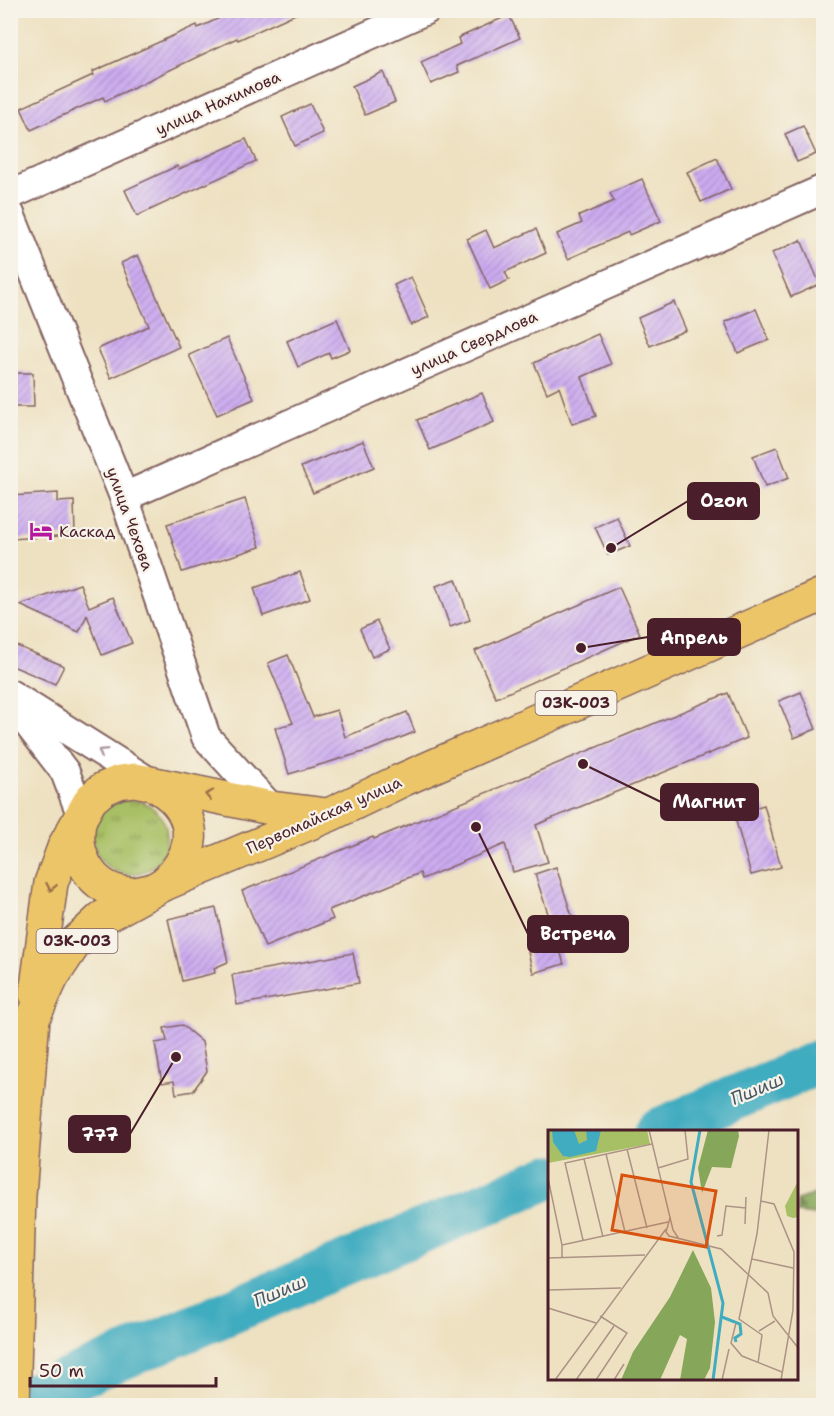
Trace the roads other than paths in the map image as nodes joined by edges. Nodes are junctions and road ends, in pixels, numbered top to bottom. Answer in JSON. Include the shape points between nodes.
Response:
{"nodes":[{"id":1,"x":426,"y":10,"type":"edge"},
{"id":2,"x":824,"y":189,"type":"edge"},
{"id":3,"x":10,"y":195,"type":"edge"},
{"id":4,"x":10,"y":214,"type":"edge"},
{"id":5,"x":124,"y":497,"type":"junction"},
{"id":6,"x":824,"y":594,"type":"edge"},
{"id":7,"x":10,"y":694,"type":"edge"},
{"id":8,"x":10,"y":701,"type":"edge"},
{"id":9,"x":151,"y":783,"type":"junction"},
{"id":10,"x":271,"y":808,"type":"junction"},
{"id":11,"x":81,"y":814,"type":"junction"},
{"id":12,"x":329,"y":815,"type":"junction"},
{"id":13,"x":157,"y":888,"type":"junction"},
{"id":14,"x":33,"y":1018,"type":"junction"},
{"id":15,"x":13,"y":1406,"type":"edge"}],
"edges":[{"from":1,"to":3,"type":"street","name":"улица Нахимова"},
{"from":2,"to":5,"type":"street","name":"улица Свердлова"},
{"from":4,"to":5,"type":"street","name":"улица Чехова"},
{"from":5,"to":10,"type":"street","name":"улица Чехова","via":[[206,737]]},
{"from":6,"to":12,"type":"main road","name":"Первомайская улица","number":"03К-003"},
{"from":9,"to":7,"type":"street","one_way":true},
{"from":8,"to":11,"type":"street","via":[[65,772]]},
{"from":10,"to":9,"type":"main road","number":"03К-003","one_way":true},
{"from":9,"to":11,"type":"main road","number":"03К-003","via":[[118,782],[103,789]]},
{"from":9,"to":13,"type":"main road","via":[[179,804],[190,839],[178,872]]},
{"from":10,"to":12,"type":"main road","number":"03К-003"},
{"from":11,"to":13,"type":"main road","via":[[78,850],[98,881],[132,894]]},
{"from":11,"to":14,"type":"main road","number":"03К-003","one_way":true,"via":[[51,883]]},
{"from":12,"to":13,"type":"main road","name":"Первомайская улица","number":"03К-003"},
{"from":13,"to":14,"type":"main road","name":"Первомайская улица","number":"03К-003","via":[[102,918],[74,944],[52,977]]},
{"from":14,"to":15,"type":"main road","name":"Первомайская улица","number":"03К-003","via":[[19,1195]]}]}
